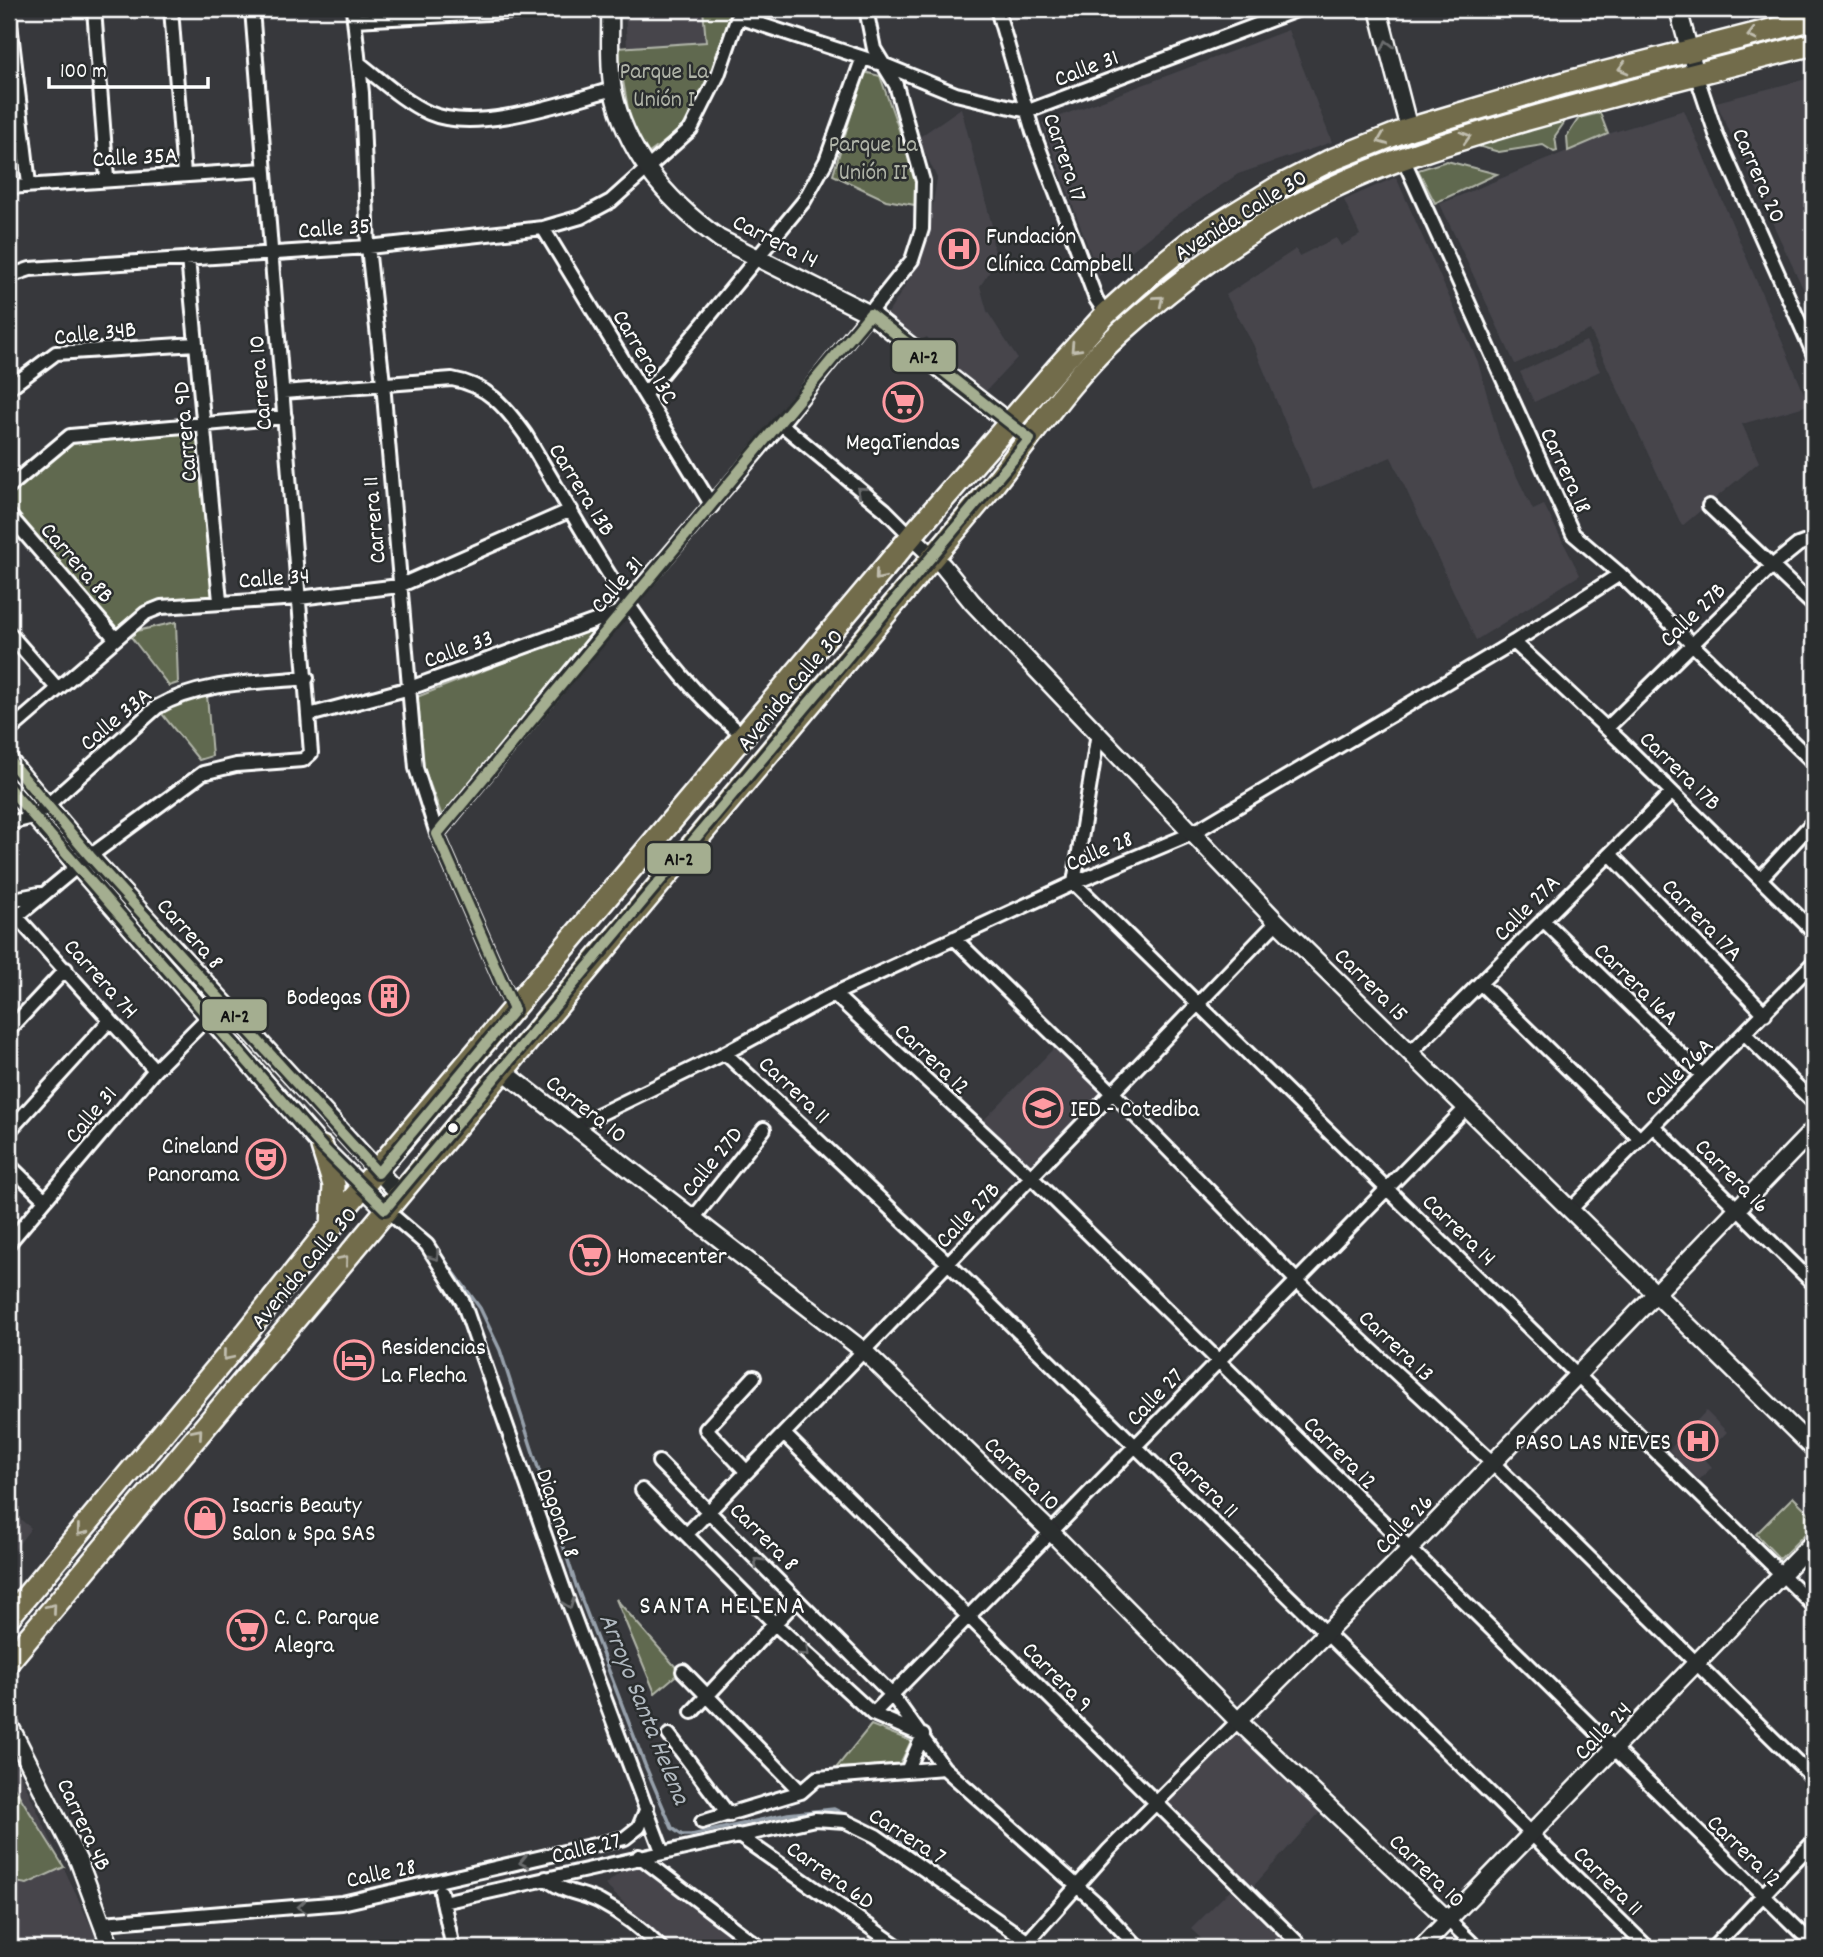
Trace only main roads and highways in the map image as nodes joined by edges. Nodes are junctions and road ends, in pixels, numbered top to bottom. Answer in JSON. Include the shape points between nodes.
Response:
{"nodes":[{"id":1,"x":1814,"y":19,"type":"edge"},
{"id":2,"x":1814,"y":44,"type":"edge"},
{"id":3,"x":322,"y":1147,"type":"road end"},
{"id":4,"x":332,"y":1227,"type":"junction"},
{"id":5,"x":9,"y":1617,"type":"edge"},
{"id":6,"x":9,"y":1661,"type":"edge"}],
"edges":[{"from":1,"to":4,"type":"highway","name":"Avenida Calle 30","one_way":true,"via":[[1409,129],[1329,161],[1225,218],[1156,269],[1106,314],[1010,422]]},
{"from":6,"to":2,"type":"highway","name":"Avenida Calle 30","one_way":true,"via":[[1075,380],[1119,334],[1221,252],[1329,189],[1403,158],[1570,107]]},
{"from":3,"to":4,"type":"highway","via":[[334,1185]]},
{"from":4,"to":5,"type":"highway","name":"Avenida Calle 30","one_way":true}]}
